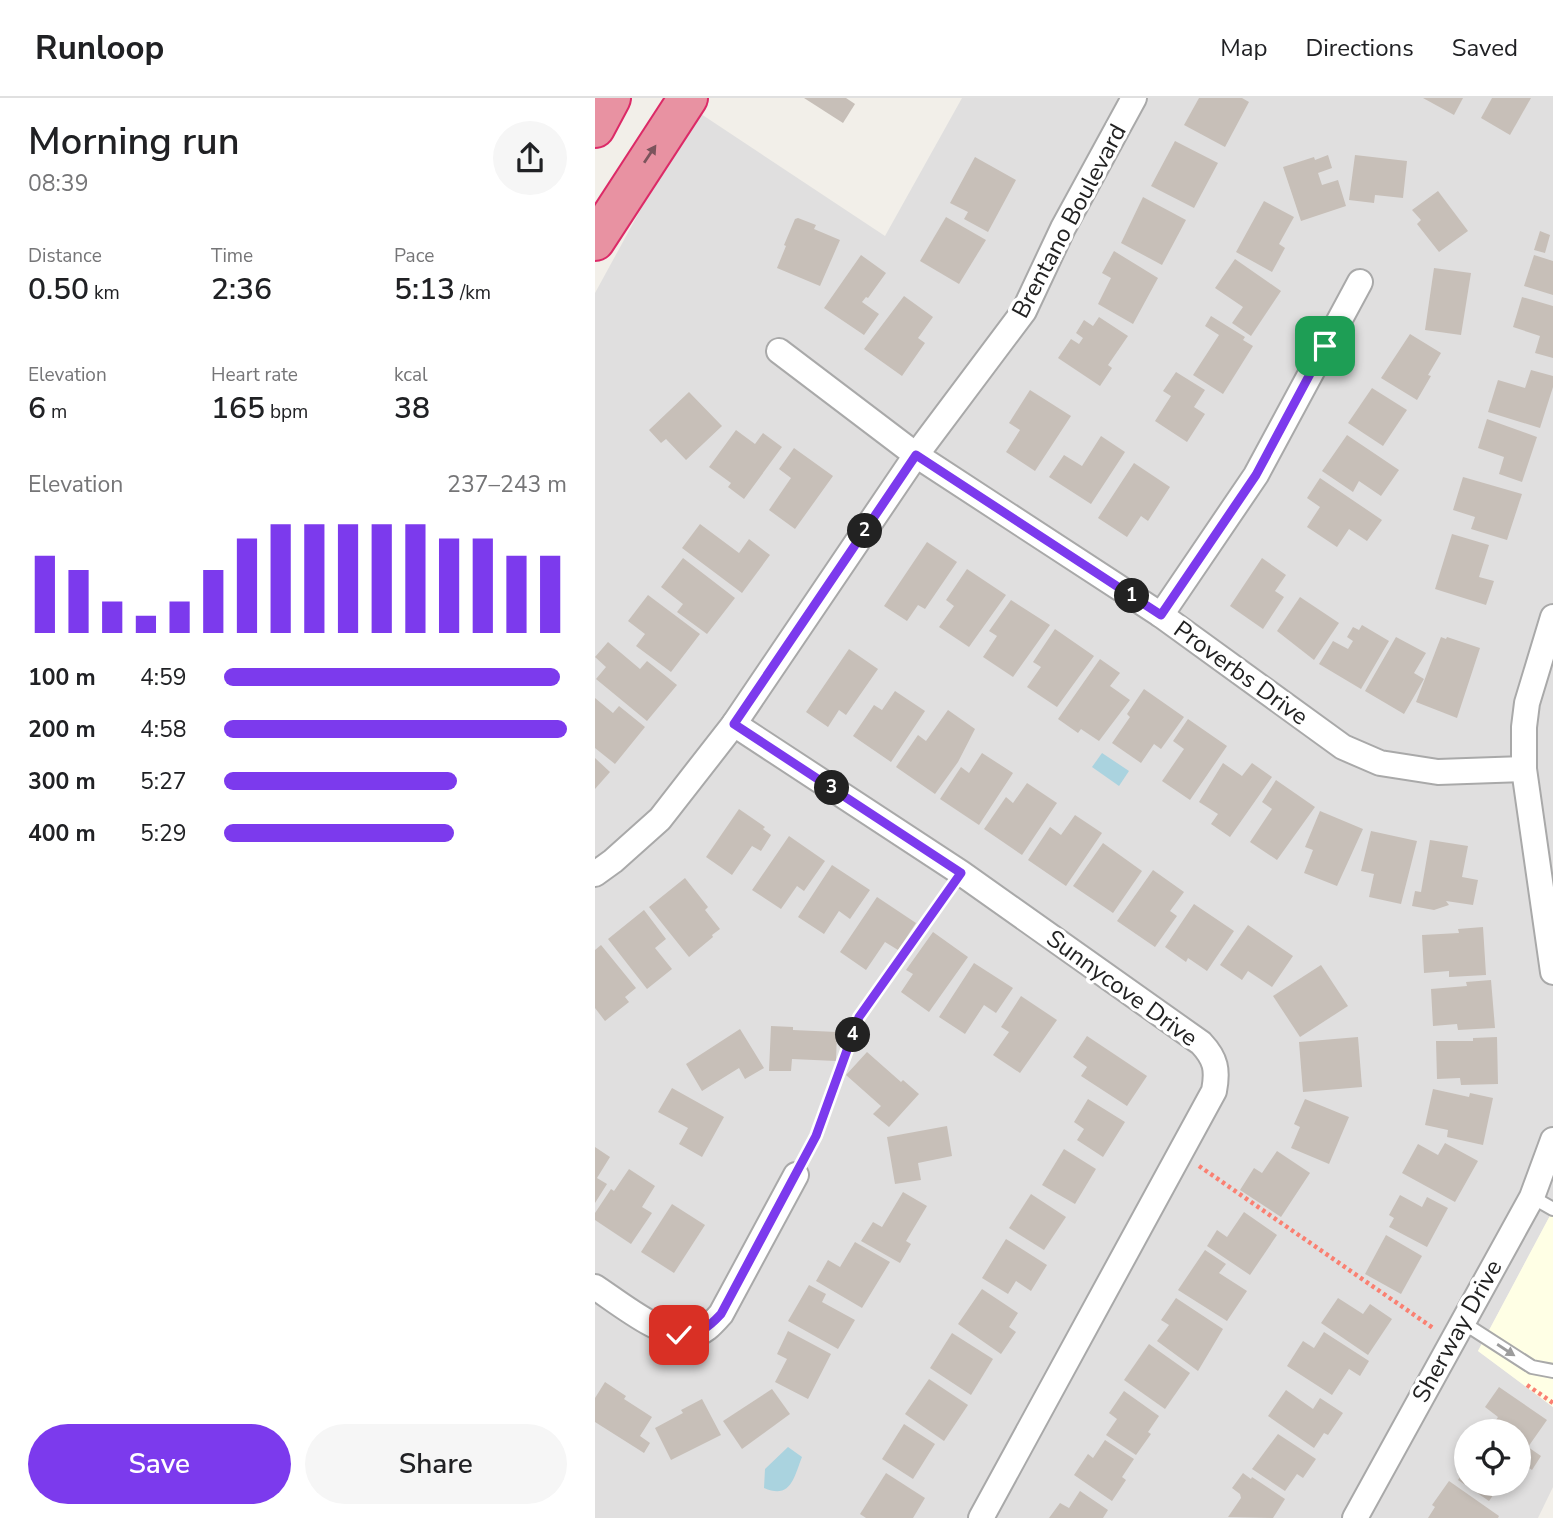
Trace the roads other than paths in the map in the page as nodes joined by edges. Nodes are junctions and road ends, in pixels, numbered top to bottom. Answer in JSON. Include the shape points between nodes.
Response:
{"nodes":[{"id":1,"x":611,"y":98,"type":"edge"},
{"id":2,"x":688,"y":98,"type":"edge"},
{"id":3,"x":1134,"y":98,"type":"edge"},
{"id":4,"x":595,"y":128,"type":"edge"},
{"id":5,"x":595,"y":241,"type":"edge"},
{"id":6,"x":1360,"y":282,"type":"dead end"},
{"id":7,"x":779,"y":351,"type":"dead end"},
{"id":8,"x":916,"y":455,"type":"junction"},
{"id":9,"x":1161,"y":615,"type":"junction"},
{"id":10,"x":1553,"y":617,"type":"edge"},
{"id":11,"x":734,"y":724,"type":"junction"},
{"id":12,"x":1524,"y":769,"type":"junction"},
{"id":13,"x":595,"y":874,"type":"edge"},
{"id":14,"x":1549,"y":913,"type":"edge"},
{"id":15,"x":1553,"y":972,"type":"edge"},
{"id":16,"x":1553,"y":1140,"type":"edge"},
{"id":17,"x":796,"y":1175,"type":"road end"},
{"id":18,"x":1542,"y":1203,"type":"edge"},
{"id":19,"x":595,"y":1287,"type":"edge"},
{"id":20,"x":1457,"y":1331,"type":"junction"},
{"id":21,"x":1552,"y":1372,"type":"edge"},
{"id":22,"x":981,"y":1518,"type":"edge"},
{"id":23,"x":1355,"y":1518,"type":"edge"}],
"edges":[{"from":1,"to":4,"type":"highway"},
{"from":5,"to":2,"type":"highway","one_way":true},
{"from":3,"to":8,"type":"street","name":"Brentano Boulevard","via":[[1024,311]]},
{"from":6,"to":9,"type":"street","via":[[1256,475]]},
{"from":7,"to":8,"type":"street","name":"Proverbs Drive"},
{"from":8,"to":9,"type":"street","name":"Proverbs Drive"},
{"from":8,"to":11,"type":"street","name":"Brentano Boulevard"},
{"from":9,"to":12,"type":"street","name":"Proverbs Drive","via":[[1343,747],[1380,763],[1438,772]]},
{"from":10,"to":12,"type":"street","via":[[1527,703]]},
{"from":11,"to":13,"type":"street","name":"Brentano Boulevard","via":[[660,819]]},
{"from":11,"to":22,"type":"street","name":"Sunnycove Drive","via":[[961,873],[1201,1043],[1217,1067],[1215,1091]]},
{"from":12,"to":14,"type":"street"},
{"from":14,"to":15,"type":"street"},
{"from":16,"to":18,"type":"street","name":"Sherway Drive"},
{"from":17,"to":19,"type":"street","via":[[721,1314],[708,1328],[692,1335],[664,1331]]},
{"from":18,"to":20,"type":"street","name":"Sherway Drive"},
{"from":20,"to":21,"type":"lane","one_way":true},
{"from":20,"to":23,"type":"street","name":"Sherway Drive"}]}
